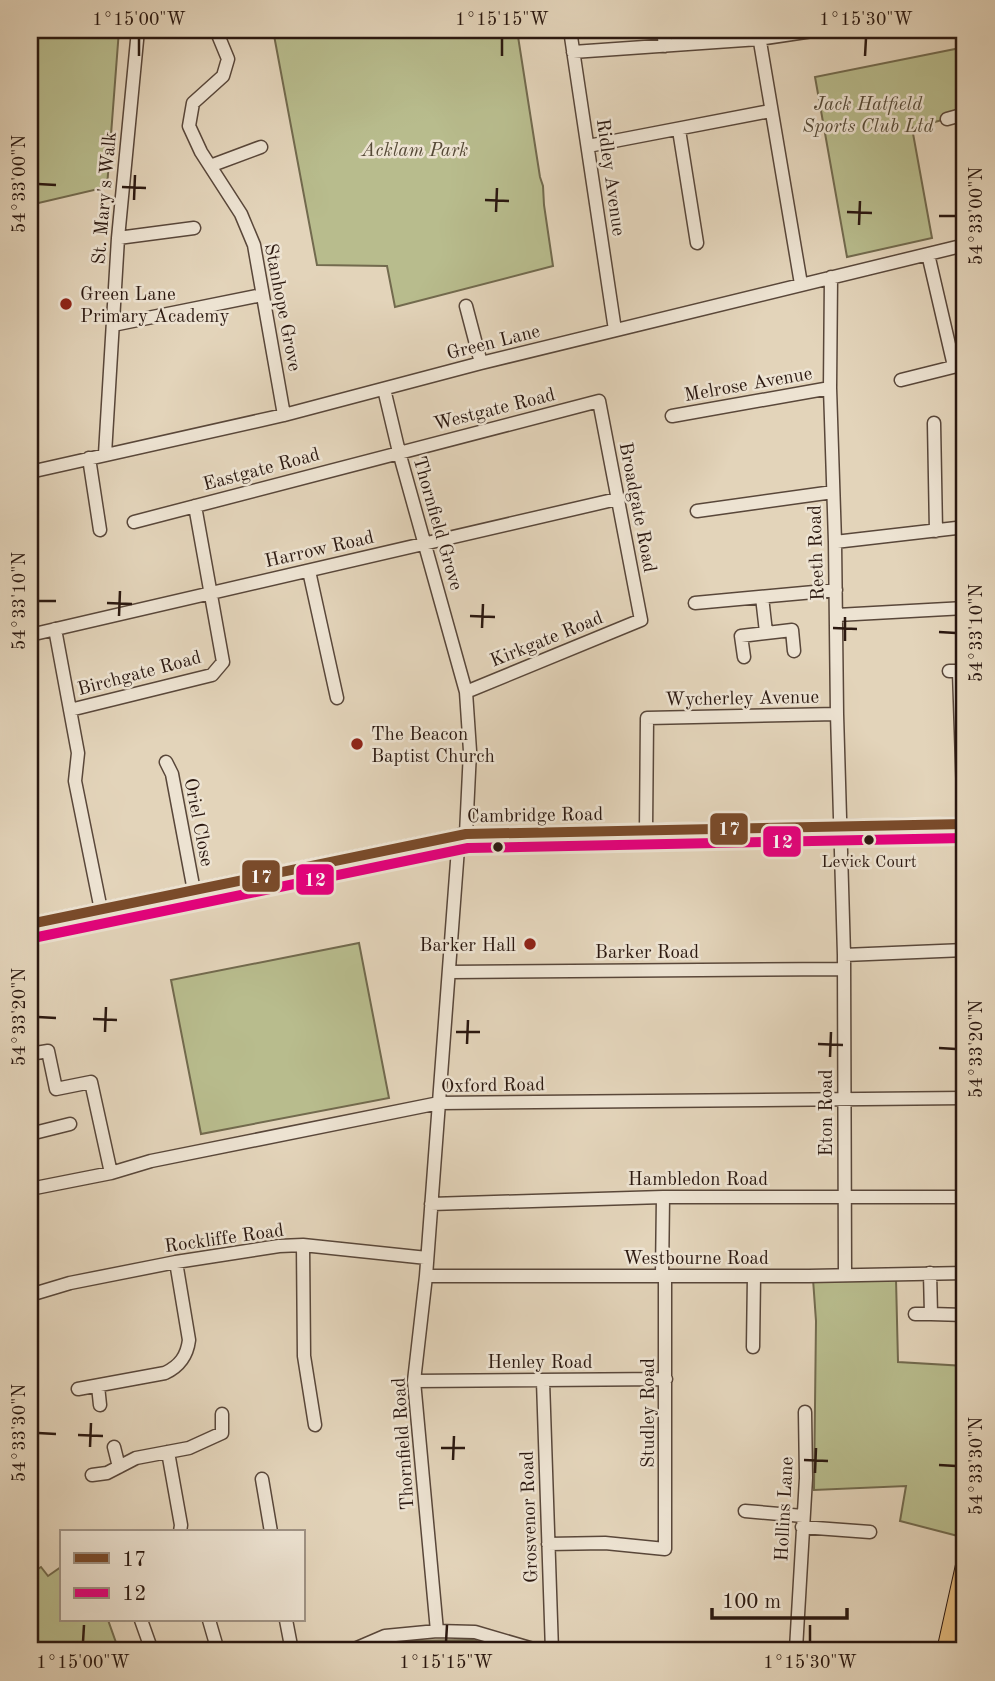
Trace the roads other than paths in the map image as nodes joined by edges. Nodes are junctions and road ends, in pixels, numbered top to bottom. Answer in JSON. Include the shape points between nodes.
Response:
{"nodes":[{"id":1,"x":138,"y":30,"type":"edge"},
{"id":2,"x":216,"y":30,"type":"edge"},
{"id":3,"x":570,"y":30,"type":"edge"},
{"id":4,"x":663,"y":30,"type":"edge"},
{"id":5,"x":819,"y":30,"type":"edge"},
{"id":6,"x":759,"y":34,"type":"edge"},
{"id":7,"x":665,"y":46,"type":"junction"},
{"id":8,"x":573,"y":52,"type":"junction"},
{"id":9,"x":771,"y":111,"type":"junction"},
{"id":10,"x":965,"y":114,"type":"edge"},
{"id":11,"x":947,"y":119,"type":"dead end"},
{"id":12,"x":678,"y":130,"type":"junction"},
{"id":13,"x":261,"y":146,"type":"dead end"},
{"id":14,"x":588,"y":146,"type":"junction"},
{"id":15,"x":210,"y":166,"type":"junction"},
{"id":16,"x":194,"y":228,"type":"dead end"},
{"id":17,"x":118,"y":238,"type":"junction"},
{"id":18,"x":697,"y":243,"type":"dead end"},
{"id":19,"x":965,"y":245,"type":"edge"},
{"id":20,"x":928,"y":254,"type":"junction"},
{"id":21,"x":831,"y":277,"type":"junction"},
{"id":22,"x":801,"y":284,"type":"junction"},
{"id":23,"x":262,"y":295,"type":"junction"},
{"id":24,"x":466,"y":306,"type":"dead end"},
{"id":25,"x":113,"y":325,"type":"junction"},
{"id":26,"x":615,"y":330,"type":"junction"},
{"id":27,"x":481,"y":363,"type":"junction"},
{"id":28,"x":960,"y":365,"type":"edge"},
{"id":29,"x":901,"y":380,"type":"dead end"},
{"id":30,"x":830,"y":388,"type":"junction"},
{"id":31,"x":384,"y":389,"type":"junction"},
{"id":32,"x":599,"y":401,"type":"joint"},
{"id":33,"x":284,"y":415,"type":"junction"},
{"id":34,"x":672,"y":416,"type":"dead end"},
{"id":35,"x":934,"y":422,"type":"dead end"},
{"id":36,"x":399,"y":452,"type":"junction"},
{"id":37,"x":106,"y":454,"type":"junction"},
{"id":38,"x":89,"y":458,"type":"junction"},
{"id":39,"x":30,"y":472,"type":"edge"},
{"id":40,"x":832,"y":492,"type":"junction"},
{"id":41,"x":617,"y":499,"type":"junction"},
{"id":42,"x":195,"y":506,"type":"junction"},
{"id":43,"x":697,"y":511,"type":"dead end"},
{"id":44,"x":134,"y":522,"type":"dead end"},
{"id":45,"x":965,"y":527,"type":"edge"},
{"id":46,"x":100,"y":530,"type":"dead end"},
{"id":47,"x":936,"y":531,"type":"junction"},
{"id":48,"x":835,"y":542,"type":"junction"},
{"id":49,"x":425,"y":544,"type":"junction"},
{"id":50,"x":309,"y":570,"type":"junction"},
{"id":51,"x":836,"y":590,"type":"junction"},
{"id":52,"x":210,"y":593,"type":"junction"},
{"id":53,"x":762,"y":597,"type":"junction"},
{"id":54,"x":695,"y":603,"type":"dead end"},
{"id":55,"x":965,"y":608,"type":"edge"},
{"id":56,"x":836,"y":615,"type":"junction"},
{"id":57,"x":641,"y":620,"type":"joint"},
{"id":58,"x":55,"y":629,"type":"junction"},
{"id":59,"x":766,"y":632,"type":"junction"},
{"id":60,"x":30,"y":635,"type":"edge"},
{"id":61,"x":794,"y":651,"type":"dead end"},
{"id":62,"x":744,"y":657,"type":"dead end"},
{"id":63,"x":949,"y":671,"type":"dead end"},
{"id":64,"x":466,"y":692,"type":"junction"},
{"id":65,"x":337,"y":698,"type":"dead end"},
{"id":66,"x":70,"y":710,"type":"junction"},
{"id":67,"x":837,"y":714,"type":"junction"},
{"id":68,"x":166,"y":762,"type":"dead end"},
{"id":69,"x":965,"y":824,"type":"edge"},
{"id":70,"x":840,"y":827,"type":"junction"},
{"id":71,"x":646,"y":831,"type":"junction"},
{"id":72,"x":462,"y":835,"type":"junction"},
{"id":73,"x":194,"y":891,"type":"junction"},
{"id":74,"x":101,"y":909,"type":"junction"},
{"id":75,"x":30,"y":924,"type":"edge"},
{"id":76,"x":965,"y":950,"type":"edge"},
{"id":77,"x":844,"y":962,"type":"junction"},
{"id":78,"x":450,"y":972,"type":"junction"},
{"id":79,"x":30,"y":1054,"type":"edge"},
{"id":80,"x":844,"y":1098,"type":"junction"},
{"id":81,"x":965,"y":1098,"type":"edge"},
{"id":82,"x":439,"y":1103,"type":"junction"},
{"id":83,"x":70,"y":1125,"type":"dead end"},
{"id":84,"x":30,"y":1134,"type":"edge"},
{"id":85,"x":111,"y":1173,"type":"junction"},
{"id":86,"x":30,"y":1189,"type":"edge"},
{"id":87,"x":663,"y":1197,"type":"junction"},
{"id":88,"x":844,"y":1197,"type":"junction"},
{"id":89,"x":965,"y":1197,"type":"edge"},
{"id":90,"x":431,"y":1204,"type":"junction"},
{"id":91,"x":303,"y":1245,"type":"junction"},
{"id":92,"x":427,"y":1258,"type":"junction"},
{"id":93,"x":176,"y":1262,"type":"junction"},
{"id":94,"x":930,"y":1273,"type":"junction"},
{"id":95,"x":965,"y":1273,"type":"edge"},
{"id":96,"x":845,"y":1274,"type":"junction"},
{"id":97,"x":426,"y":1276,"type":"junction"},
{"id":98,"x":664,"y":1276,"type":"junction"},
{"id":99,"x":754,"y":1276,"type":"junction"},
{"id":100,"x":30,"y":1295,"type":"edge"},
{"id":101,"x":915,"y":1314,"type":"dead end"},
{"id":102,"x":931,"y":1314,"type":"junction"},
{"id":103,"x":965,"y":1315,"type":"edge"},
{"id":104,"x":753,"y":1347,"type":"dead end"},
{"id":105,"x":666,"y":1379,"type":"junction"},
{"id":106,"x":414,"y":1381,"type":"junction"},
{"id":107,"x":544,"y":1381,"type":"junction"},
{"id":108,"x":98,"y":1386,"type":"junction"},
{"id":109,"x":78,"y":1389,"type":"dead end"},
{"id":110,"x":100,"y":1405,"type":"dead end"},
{"id":111,"x":805,"y":1412,"type":"dead end"},
{"id":112,"x":222,"y":1414,"type":"dead end"},
{"id":113,"x":315,"y":1425,"type":"dead end"},
{"id":114,"x":114,"y":1447,"type":"dead end"},
{"id":115,"x":167,"y":1452,"type":"junction"},
{"id":116,"x":119,"y":1467,"type":"junction"},
{"id":117,"x":92,"y":1475,"type":"dead end"},
{"id":118,"x":262,"y":1479,"type":"dead end"},
{"id":119,"x":745,"y":1511,"type":"dead end"},
{"id":120,"x":802,"y":1521,"type":"junction"},
{"id":121,"x":180,"y":1530,"type":"edge"},
{"id":122,"x":271,"y":1530,"type":"edge"},
{"id":123,"x":870,"y":1532,"type":"dead end"},
{"id":124,"x":548,"y":1544,"type":"junction"},
{"id":125,"x":965,"y":1561,"type":"edge"},
{"id":126,"x":142,"y":1622,"type":"edge"},
{"id":127,"x":210,"y":1622,"type":"edge"},
{"id":128,"x":286,"y":1622,"type":"edge"},
{"id":129,"x":437,"y":1631,"type":"junction"},
{"id":130,"x":803,"y":1650,"type":"edge"},
{"id":131,"x":152,"y":1651,"type":"edge"},
{"id":132,"x":218,"y":1651,"type":"edge"},
{"id":133,"x":292,"y":1651,"type":"edge"},
{"id":134,"x":351,"y":1651,"type":"edge"},
{"id":135,"x":540,"y":1651,"type":"edge"},
{"id":136,"x":552,"y":1651,"type":"edge"},
{"id":137,"x":729,"y":1651,"type":"edge"},
{"id":138,"x":945,"y":1651,"type":"edge"}],
"edges":[{"from":1,"to":17,"type":"street","name":"St. Mary's Walk"},
{"from":2,"to":15,"type":"street","name":"Stanhope Grove","via":[[228,59],[223,76],[193,103],[189,126]]},
{"from":3,"to":8,"type":"street","name":"Ridley Avenue"},
{"from":4,"to":7,"type":"street"},
{"from":5,"to":6,"type":"street"},
{"from":6,"to":7,"type":"street"},
{"from":6,"to":9,"type":"street"},
{"from":7,"to":8,"type":"street"},
{"from":8,"to":14,"type":"street","name":"Ridley Avenue"},
{"from":9,"to":12,"type":"street"},
{"from":9,"to":22,"type":"street"},
{"from":10,"to":11,"type":"street"},
{"from":12,"to":14,"type":"street"},
{"from":12,"to":18,"type":"street"},
{"from":13,"to":15,"type":"street"},
{"from":14,"to":26,"type":"street","name":"Ridley Avenue"},
{"from":15,"to":23,"type":"street","name":"Stanhope Grove","via":[[241,214],[254,245]]},
{"from":16,"to":17,"type":"street"},
{"from":17,"to":25,"type":"street","name":"St. Mary's Walk"},
{"from":19,"to":20,"type":"street","name":"Green Lane"},
{"from":20,"to":21,"type":"street","name":"Green Lane"},
{"from":20,"to":28,"type":"street"},
{"from":21,"to":22,"type":"street","name":"Green Lane"},
{"from":21,"to":30,"type":"street","name":"Reeth Road"},
{"from":22,"to":26,"type":"street","name":"Green Lane"},
{"from":23,"to":25,"type":"street"},
{"from":23,"to":33,"type":"street","name":"Stanhope Grove"},
{"from":24,"to":27,"type":"street"},
{"from":25,"to":37,"type":"street","name":"St. Mary's Walk"},
{"from":26,"to":27,"type":"street","name":"Green Lane"},
{"from":27,"to":31,"type":"street","name":"Green Lane"},
{"from":28,"to":29,"type":"street"},
{"from":30,"to":34,"type":"street","name":"Melrose Avenue"},
{"from":30,"to":40,"type":"street","name":"Reeth Road"},
{"from":31,"to":33,"type":"street","name":"Green Lane"},
{"from":31,"to":36,"type":"street","name":"Thornfield Grove"},
{"from":32,"to":36,"type":"street","name":"Westgate Road"},
{"from":32,"to":41,"type":"street","name":"Broadgate Road"},
{"from":33,"to":37,"type":"street","name":"Green Lane"},
{"from":35,"to":47,"type":"street"},
{"from":36,"to":42,"type":"street","name":"Eastgate Road"},
{"from":36,"to":49,"type":"street","name":"Thornfield Grove"},
{"from":37,"to":38,"type":"street","name":"Green Lane"},
{"from":38,"to":39,"type":"street","name":"Green Lane"},
{"from":38,"to":46,"type":"street"},
{"from":40,"to":43,"type":"street"},
{"from":40,"to":48,"type":"street","name":"Reeth Road"},
{"from":41,"to":49,"type":"street","name":"Harrow Road"},
{"from":41,"to":57,"type":"street","name":"Broadgate Road"},
{"from":42,"to":44,"type":"street","name":"Eastgate Road"},
{"from":42,"to":52,"type":"street","name":"Birchgate Road"},
{"from":45,"to":47,"type":"street"},
{"from":47,"to":48,"type":"street"},
{"from":48,"to":51,"type":"street","name":"Reeth Road"},
{"from":49,"to":50,"type":"street","name":"Harrow Road"},
{"from":49,"to":64,"type":"street","name":"Thornfield Grove"},
{"from":50,"to":52,"type":"street","name":"Harrow Road"},
{"from":50,"to":65,"type":"street"},
{"from":51,"to":53,"type":"street"},
{"from":51,"to":56,"type":"street","name":"Reeth Road"},
{"from":52,"to":58,"type":"street","name":"Harrow Road"},
{"from":52,"to":66,"type":"street","name":"Birchgate Road","via":[[223,662],[212,675]]},
{"from":53,"to":54,"type":"street"},
{"from":53,"to":59,"type":"street"},
{"from":55,"to":56,"type":"street"},
{"from":56,"to":67,"type":"street","name":"Reeth Road"},
{"from":57,"to":64,"type":"street","name":"Kirkgate Road"},
{"from":58,"to":60,"type":"street","name":"Harrow Road"},
{"from":58,"to":66,"type":"street"},
{"from":59,"to":61,"type":"street","via":[[792,629]]},
{"from":59,"to":62,"type":"street","via":[[741,636]]},
{"from":63,"to":69,"type":"street","via":[[958,671]]},
{"from":64,"to":72,"type":"street","name":"Thornfield Grove","via":[[470,751]]},
{"from":66,"to":74,"type":"street","via":[[78,753],[75,781]]},
{"from":67,"to":70,"type":"street","name":"Reeth Road"},
{"from":67,"to":71,"type":"street","name":"Wycherley Avenue","via":[[647,718]]},
{"from":68,"to":73,"type":"street","name":"Oriel Close"},
{"from":69,"to":70,"type":"street","name":"Cambridge Road"},
{"from":70,"to":71,"type":"street","name":"Cambridge Road"},
{"from":70,"to":77,"type":"street","name":"Eton Road"},
{"from":71,"to":72,"type":"street","name":"Cambridge Road"},
{"from":72,"to":73,"type":"street","name":"Cambridge Road"},
{"from":72,"to":78,"type":"street","name":"Thornfield Road"},
{"from":73,"to":74,"type":"street","name":"Cambridge Road"},
{"from":74,"to":75,"type":"street","name":"Cambridge Road"},
{"from":76,"to":77,"type":"street","name":"Barker Road"},
{"from":77,"to":78,"type":"street","name":"Barker Road"},
{"from":77,"to":80,"type":"street","name":"Eton Road"},
{"from":78,"to":82,"type":"street","name":"Thornfield Road"},
{"from":79,"to":85,"type":"street","via":[[48,1051],[55,1089],[91,1082]]},
{"from":80,"to":81,"type":"street","name":"Oxford Road"},
{"from":80,"to":82,"type":"street","name":"Oxford Road"},
{"from":80,"to":88,"type":"street","name":"Eton Road"},
{"from":82,"to":85,"type":"street","name":"Oxford Road"},
{"from":82,"to":90,"type":"street","name":"Thornfield Road"},
{"from":83,"to":84,"type":"street"},
{"from":85,"to":86,"type":"street","name":"Oxford Road"},
{"from":87,"to":88,"type":"street","name":"Hambledon Road"},
{"from":87,"to":90,"type":"street","name":"Hambledon Road"},
{"from":87,"to":98,"type":"street","name":"Studley Road"},
{"from":88,"to":89,"type":"street","name":"Hambledon Road"},
{"from":88,"to":96,"type":"street","name":"Eton Road"},
{"from":90,"to":92,"type":"street","name":"Thornfield Road"},
{"from":91,"to":92,"type":"street","name":"Rockliffe Road"},
{"from":91,"to":93,"type":"street","name":"Rockliffe Road"},
{"from":91,"to":113,"type":"street","via":[[304,1356]]},
{"from":92,"to":97,"type":"street","name":"Thornfield Road"},
{"from":93,"to":100,"type":"street","name":"Rockliffe Road"},
{"from":93,"to":108,"type":"street","via":[[189,1340],[181,1362],[164,1373]]},
{"from":94,"to":95,"type":"street","name":"Westbourne Road"},
{"from":94,"to":96,"type":"street","name":"Westbourne Road"},
{"from":94,"to":102,"type":"street"},
{"from":96,"to":99,"type":"street","name":"Westbourne Road"},
{"from":97,"to":98,"type":"street","name":"Westbourne Road"},
{"from":97,"to":106,"type":"street","name":"Thornfield Road"},
{"from":98,"to":99,"type":"street","name":"Westbourne Road"},
{"from":98,"to":105,"type":"street","name":"Studley Road"},
{"from":99,"to":104,"type":"street"},
{"from":101,"to":102,"type":"street"},
{"from":102,"to":103,"type":"street"},
{"from":105,"to":107,"type":"street","name":"Henley Road"},
{"from":105,"to":124,"type":"street","name":"Studley Road","via":[[665,1549]]},
{"from":106,"to":107,"type":"street","name":"Henley Road"},
{"from":106,"to":129,"type":"street","name":"Thornfield Road"},
{"from":107,"to":124,"type":"street","name":"Grosvenor Road"},
{"from":108,"to":109,"type":"street"},
{"from":108,"to":110,"type":"street"},
{"from":111,"to":120,"type":"street","name":"Hollins Lane"},
{"from":112,"to":115,"type":"street","via":[[226,1436]]},
{"from":114,"to":116,"type":"street"},
{"from":115,"to":116,"type":"street","via":[[136,1458]]},
{"from":115,"to":121,"type":"street"},
{"from":116,"to":117,"type":"street"},
{"from":118,"to":122,"type":"street"},
{"from":119,"to":120,"type":"street"},
{"from":120,"to":123,"type":"street"},
{"from":120,"to":130,"type":"street","name":"Hollins Lane"},
{"from":124,"to":136,"type":"street","name":"Grosvenor Road"},
{"from":125,"to":138,"type":"main road"},
{"from":126,"to":131,"type":"street"},
{"from":127,"to":132,"type":"street"},
{"from":128,"to":133,"type":"street"},
{"from":129,"to":134,"type":"street","via":[[385,1636]]},
{"from":129,"to":135,"type":"street","via":[[475,1632]]},
{"from":130,"to":137,"type":"street"}]}
